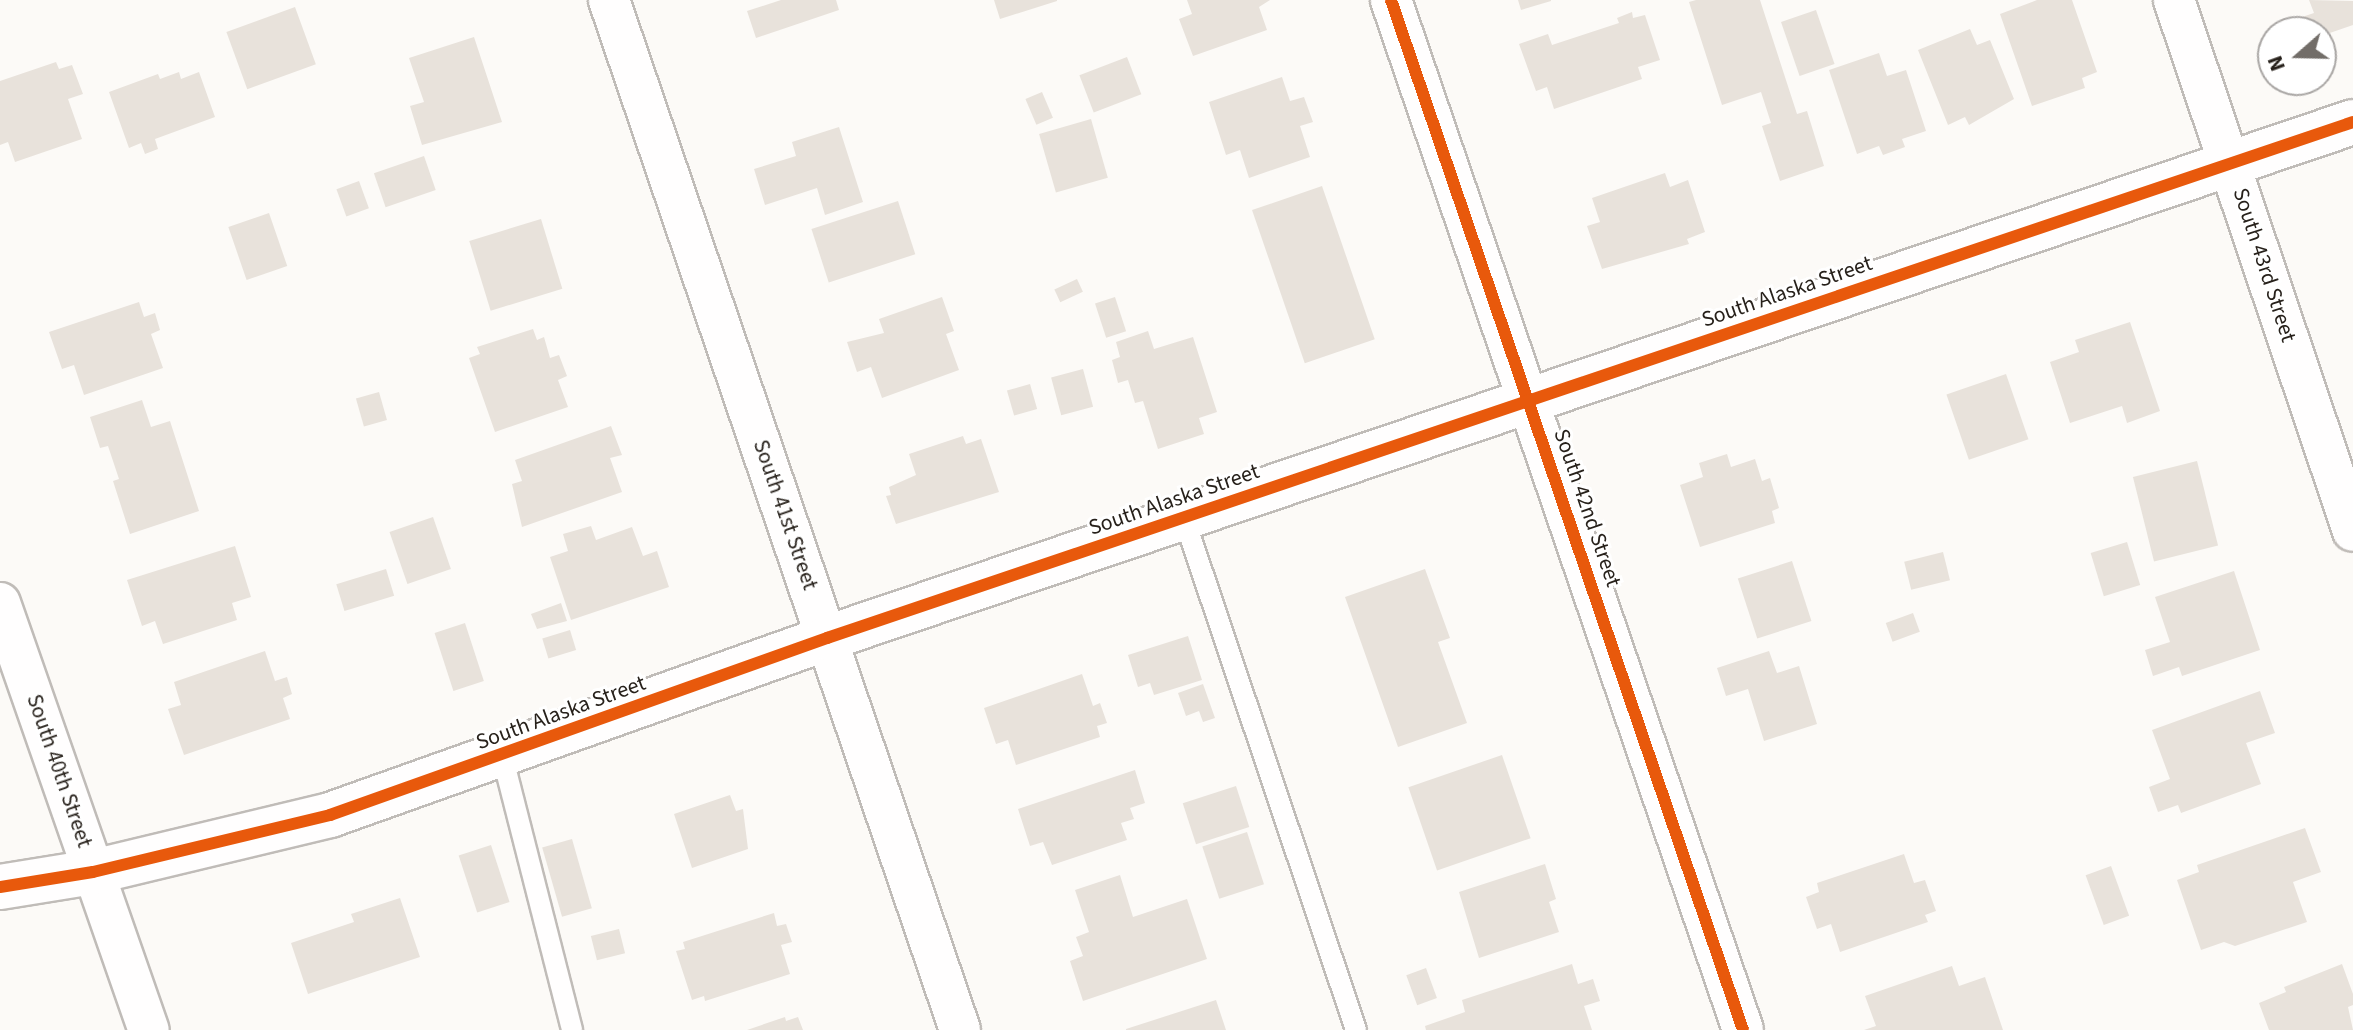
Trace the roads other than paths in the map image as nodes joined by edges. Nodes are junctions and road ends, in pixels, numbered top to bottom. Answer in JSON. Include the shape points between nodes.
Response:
{"nodes":[{"id":1,"x":609,"y":0,"type":"edge"},
{"id":2,"x":1391,"y":0,"type":"edge"},
{"id":3,"x":2174,"y":0,"type":"edge"},
{"id":4,"x":2353,"y":122,"type":"edge"},
{"id":5,"x":2230,"y":163,"type":"junction"},
{"id":6,"x":1529,"y":401,"type":"junction"},
{"id":7,"x":1184,"y":518,"type":"junction"},
{"id":8,"x":2353,"y":531,"type":"edge"},
{"id":9,"x":0,"y":603,"type":"edge"},
{"id":10,"x":827,"y":638,"type":"junction"},
{"id":11,"x":502,"y":755,"type":"junction"},
{"id":12,"x":93,"y":872,"type":"junction"},
{"id":13,"x":0,"y":887,"type":"edge"},
{"id":14,"x":149,"y":1030,"type":"edge"},
{"id":15,"x":572,"y":1030,"type":"edge"},
{"id":16,"x":960,"y":1030,"type":"edge"},
{"id":17,"x":1356,"y":1030,"type":"edge"},
{"id":18,"x":1743,"y":1030,"type":"edge"}],
"edges":[{"from":1,"to":10,"type":"street","name":"South 41st Street"},
{"from":2,"to":6,"type":"street","name":"South 42nd Street"},
{"from":3,"to":5,"type":"street","name":"South 43rd Street"},
{"from":4,"to":5,"type":"street","name":"South Alaska Street"},
{"from":5,"to":6,"type":"street","name":"South Alaska Street"},
{"from":5,"to":8,"type":"street","name":"South 43rd Street"},
{"from":6,"to":7,"type":"street","name":"South Alaska Street"},
{"from":6,"to":18,"type":"street","name":"South 42nd Street"},
{"from":7,"to":10,"type":"street","name":"South Alaska Street"},
{"from":7,"to":17,"type":"lane"},
{"from":9,"to":12,"type":"street","name":"South 40th Street"},
{"from":10,"to":11,"type":"street","name":"South Alaska Street"},
{"from":10,"to":16,"type":"street","name":"South 41st Street"},
{"from":11,"to":12,"type":"street","name":"South Alaska Street","via":[[330,815]]},
{"from":11,"to":15,"type":"lane"},
{"from":12,"to":13,"type":"street","name":"South Alaska Street"},
{"from":12,"to":14,"type":"street","name":"South 40th Street"}]}
